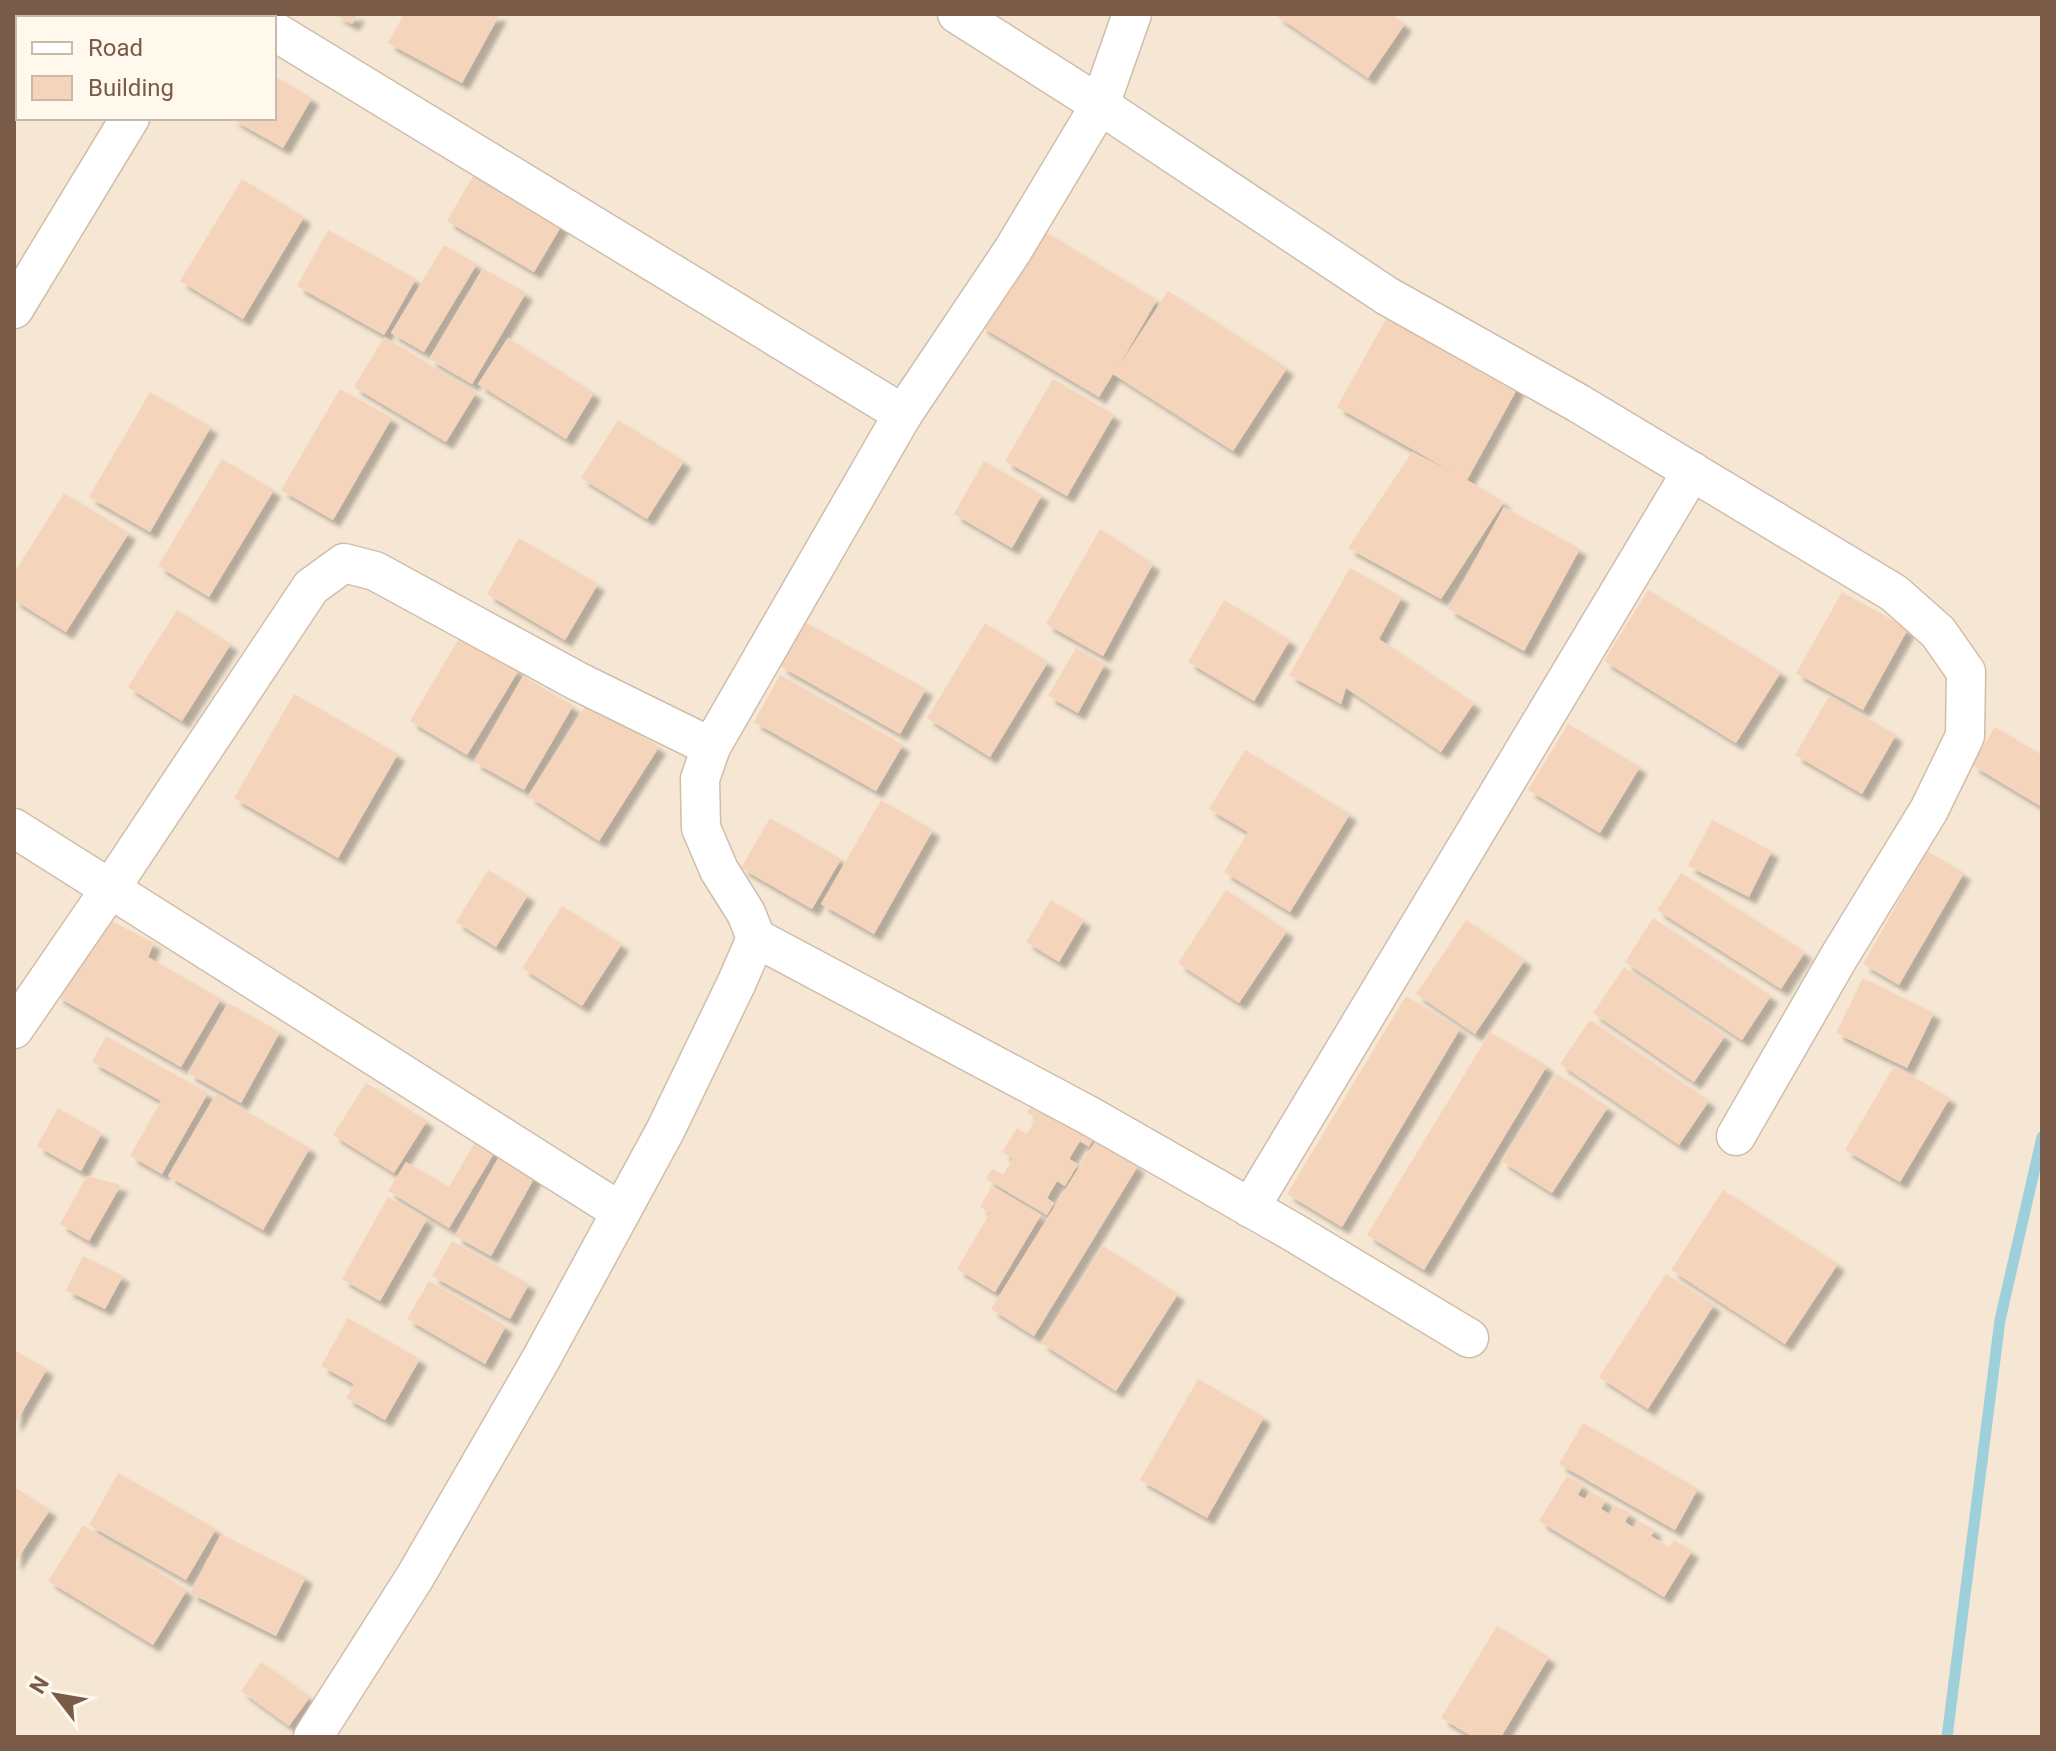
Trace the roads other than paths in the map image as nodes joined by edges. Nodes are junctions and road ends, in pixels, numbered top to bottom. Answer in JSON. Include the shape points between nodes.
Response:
{"nodes":[{"id":1,"x":957,"y":14,"type":"edge"},
{"id":2,"x":1132,"y":14,"type":"edge"},
{"id":3,"x":276,"y":32,"type":"edge"},
{"id":4,"x":1100,"y":105,"type":"junction"},
{"id":5,"x":129,"y":120,"type":"edge"},
{"id":6,"x":14,"y":309,"type":"edge"},
{"id":7,"x":903,"y":414,"type":"junction"},
{"id":8,"x":1692,"y":471,"type":"junction"},
{"id":9,"x":711,"y":747,"type":"junction"},
{"id":10,"x":14,"y":828,"type":"edge"},
{"id":11,"x":110,"y":889,"type":"junction"},
{"id":12,"x":756,"y":938,"type":"junction"},
{"id":13,"x":14,"y":1029,"type":"edge"},
{"id":14,"x":1736,"y":1136,"type":"dead end"},
{"id":15,"x":1250,"y":1208,"type":"junction"},
{"id":16,"x":621,"y":1212,"type":"junction"},
{"id":17,"x":1469,"y":1338,"type":"dead end"},
{"id":18,"x":313,"y":1737,"type":"edge"}],
"edges":[{"from":1,"to":4,"type":"street"},
{"from":2,"to":4,"type":"street"},
{"from":3,"to":7,"type":"street"},
{"from":4,"to":7,"type":"street","via":[[1013,250]]},
{"from":4,"to":8,"type":"street","via":[[1387,296]]},
{"from":5,"to":6,"type":"street"},
{"from":7,"to":9,"type":"street"},
{"from":8,"to":14,"type":"street","via":[[1894,593],[1938,632],[1966,672],[1965,736],[1929,810]]},
{"from":8,"to":15,"type":"street"},
{"from":9,"to":11,"type":"street","via":[[375,571],[344,563],[311,587]]},
{"from":9,"to":12,"type":"street","via":[[700,779],[701,828]]},
{"from":10,"to":11,"type":"street"},
{"from":11,"to":13,"type":"street"},
{"from":11,"to":16,"type":"street"},
{"from":12,"to":15,"type":"street"},
{"from":12,"to":16,"type":"street"},
{"from":15,"to":17,"type":"street"},
{"from":16,"to":18,"type":"street","via":[[415,1577]]}]}
